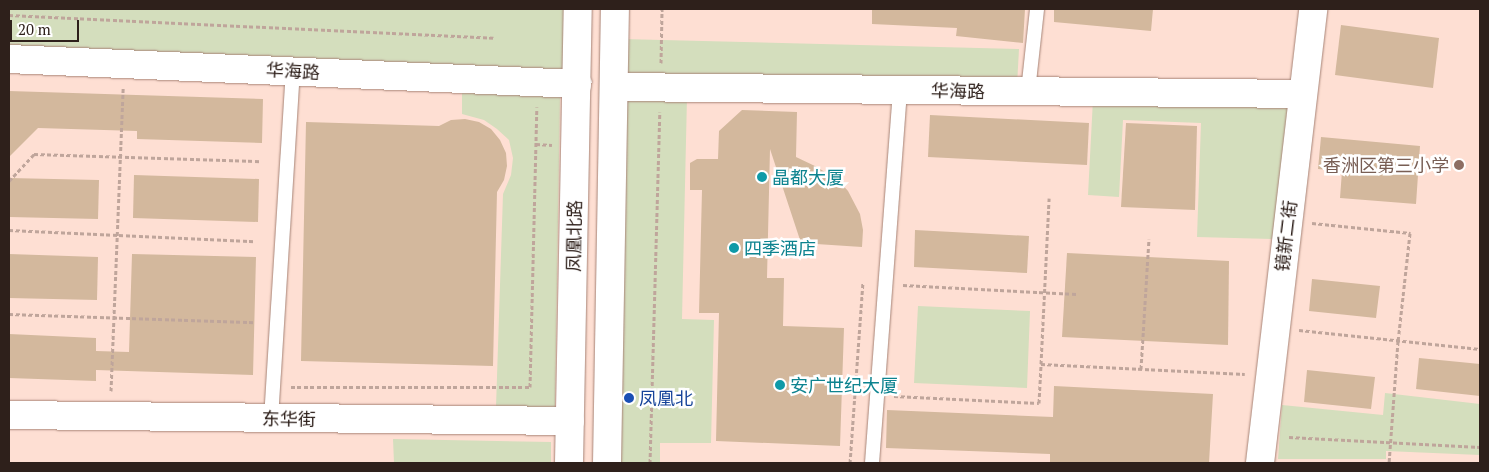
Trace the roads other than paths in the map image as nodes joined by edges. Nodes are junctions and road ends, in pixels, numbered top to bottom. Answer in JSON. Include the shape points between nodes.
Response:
{"nodes":[{"id":1,"x":578,"y":9,"type":"edge"},
{"id":2,"x":615,"y":9,"type":"edge"},
{"id":3,"x":1037,"y":9,"type":"edge"},
{"id":4,"x":1312,"y":9,"type":"edge"},
{"id":5,"x":9,"y":59,"type":"edge"},
{"id":6,"x":292,"y":71,"type":"junction"},
{"id":7,"x":577,"y":84,"type":"junction"},
{"id":8,"x":614,"y":87,"type":"junction"},
{"id":9,"x":900,"y":90,"type":"junction"},
{"id":10,"x":1028,"y":91,"type":"junction"},
{"id":11,"x":1303,"y":94,"type":"junction"},
{"id":12,"x":9,"y":415,"type":"edge"},
{"id":13,"x":271,"y":419,"type":"junction"},
{"id":14,"x":570,"y":421,"type":"junction"},
{"id":15,"x":569,"y":463,"type":"edge"},
{"id":16,"x":607,"y":463,"type":"edge"},
{"id":17,"x":872,"y":463,"type":"edge"},
{"id":18,"x":1260,"y":463,"type":"edge"}],
"edges":[{"from":1,"to":7,"type":"street","name":"凤凰北路"},
{"from":2,"to":8,"type":"street","name":"凤凰北路"},
{"from":3,"to":10,"type":"lane"},
{"from":4,"to":11,"type":"street","name":"镜新二街"},
{"from":5,"to":6,"type":"street","name":"华海路"},
{"from":6,"to":7,"type":"street","name":"华海路"},
{"from":6,"to":13,"type":"lane"},
{"from":7,"to":14,"type":"street","name":"凤凰北路"},
{"from":8,"to":9,"type":"street","name":"华海路"},
{"from":8,"to":16,"type":"street","name":"凤凰北路"},
{"from":9,"to":10,"type":"street","name":"华海路"},
{"from":9,"to":17,"type":"lane"},
{"from":10,"to":11,"type":"street","name":"华海路"},
{"from":11,"to":18,"type":"street","name":"镜新二街"},
{"from":12,"to":13,"type":"street","name":"东华街"},
{"from":13,"to":14,"type":"street","name":"东华街"},
{"from":14,"to":15,"type":"street","name":"凤凰北路"}]}
